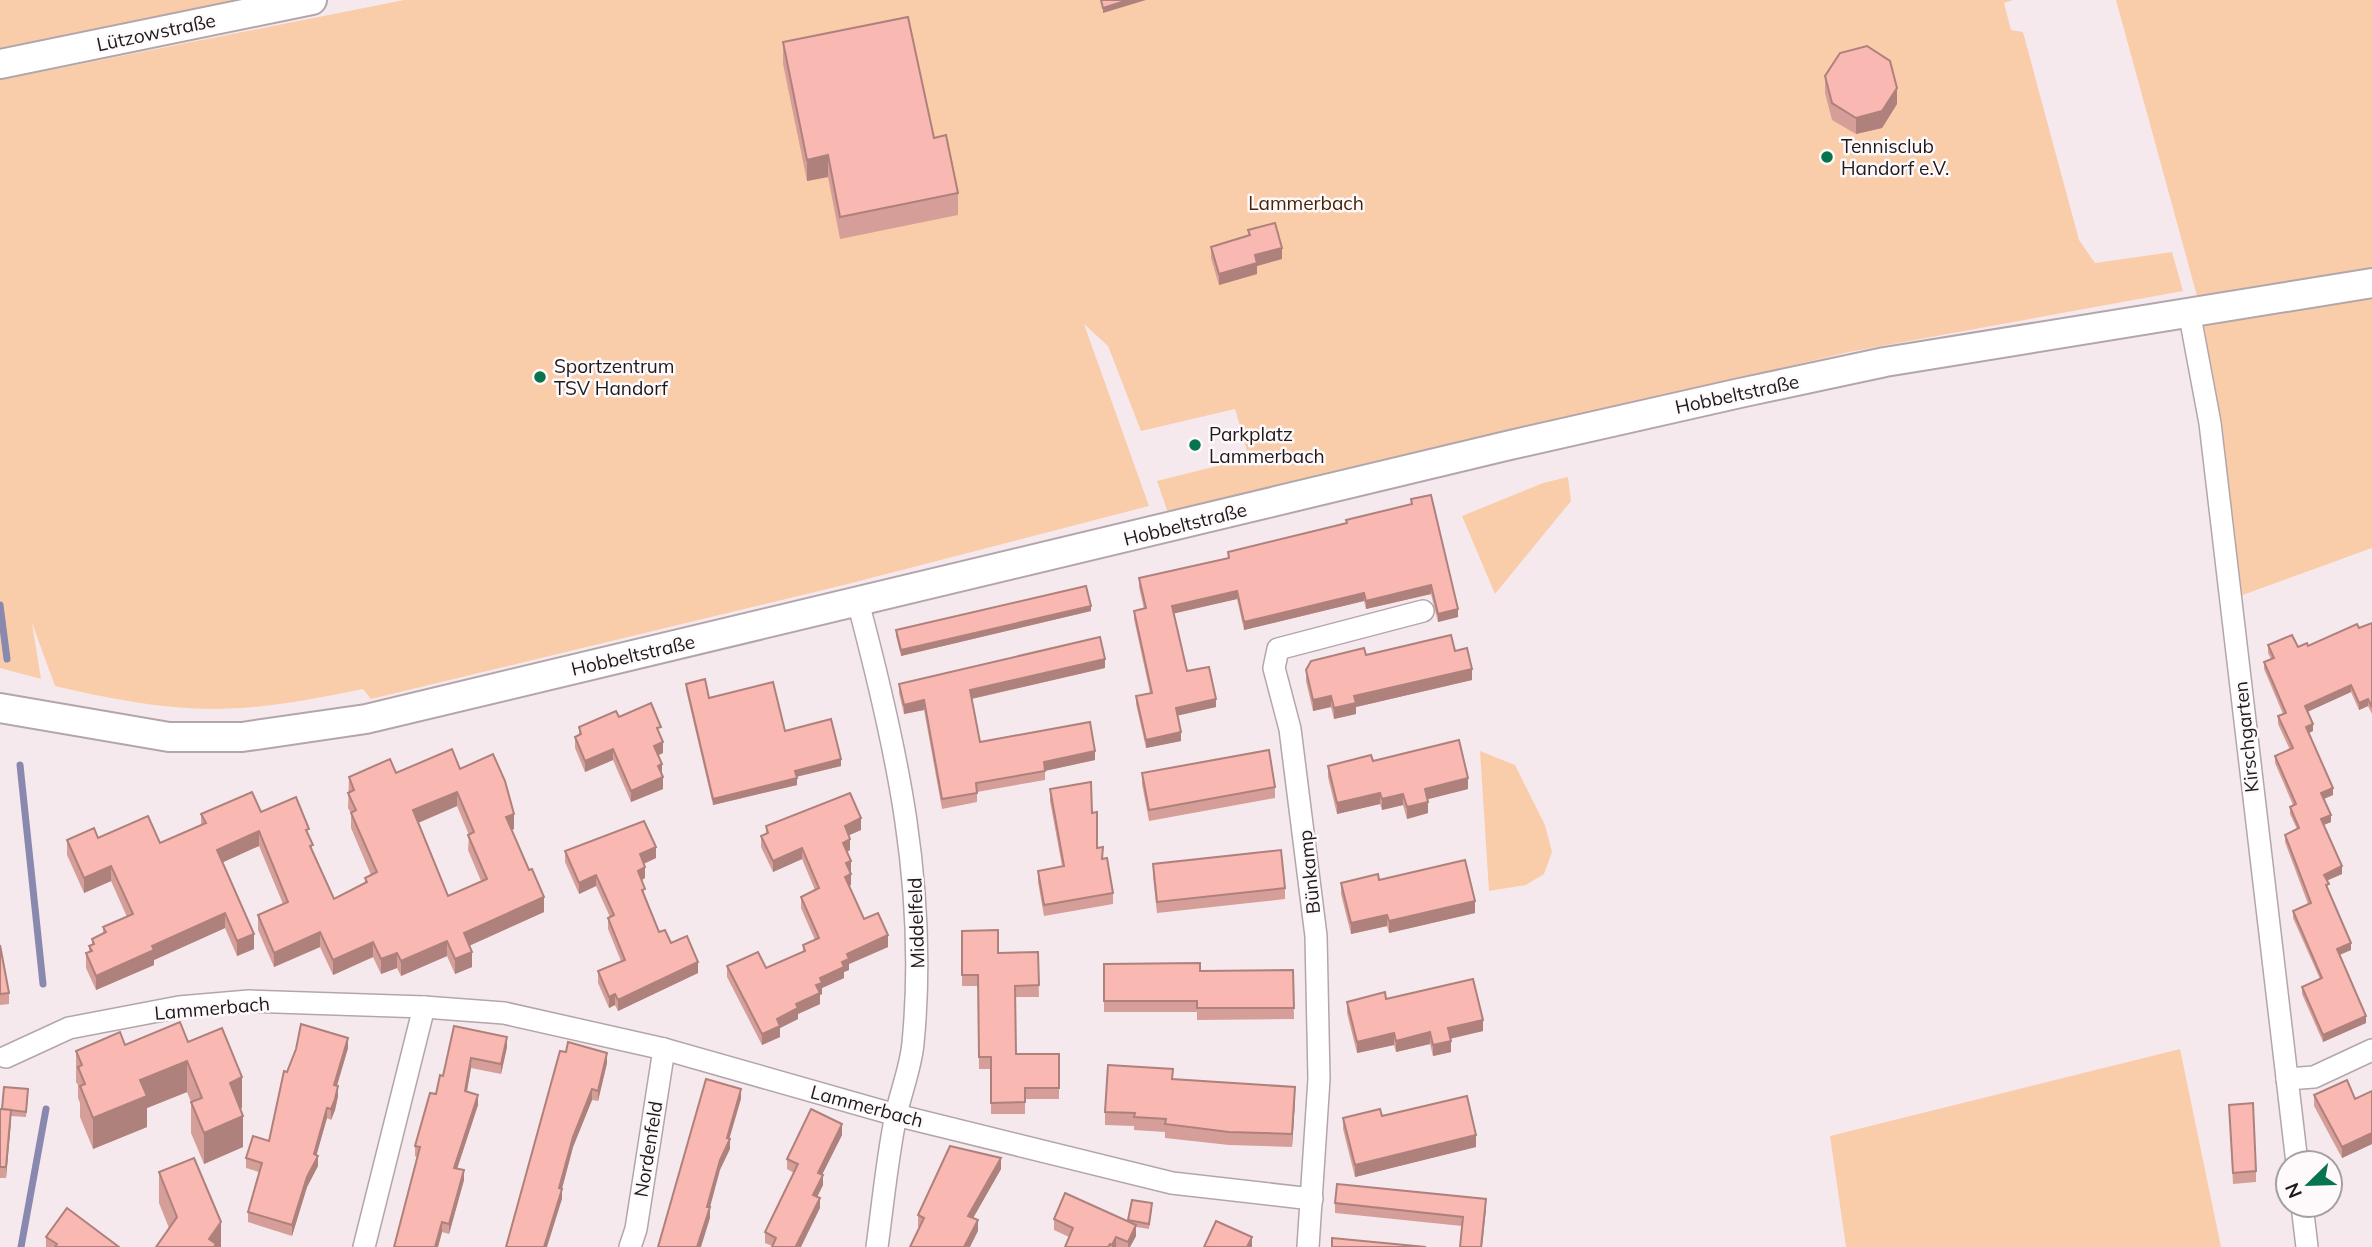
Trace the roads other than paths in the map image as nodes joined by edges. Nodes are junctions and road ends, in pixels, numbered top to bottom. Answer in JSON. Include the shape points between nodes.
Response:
{"nodes":[{"id":1,"x":312,"y":0,"type":"edge"},
{"id":2,"x":0,"y":64,"type":"edge"},
{"id":3,"x":2372,"y":283,"type":"edge"},
{"id":4,"x":2189,"y":311,"type":"junction"},
{"id":5,"x":858,"y":601,"type":"junction"},
{"id":6,"x":1423,"y":611,"type":"dead end"},
{"id":7,"x":0,"y":708,"type":"edge"},
{"id":8,"x":424,"y":1007,"type":"junction"},
{"id":9,"x":664,"y":1049,"type":"junction"},
{"id":10,"x":2372,"y":1050,"type":"edge"},
{"id":11,"x":6,"y":1057,"type":"dead end"},
{"id":12,"x":2287,"y":1079,"type":"junction"},
{"id":13,"x":896,"y":1115,"type":"junction"},
{"id":14,"x":2295,"y":1149,"type":"edge"},
{"id":15,"x":1312,"y":1199,"type":"junction"},
{"id":16,"x":2304,"y":1219,"type":"edge"},
{"id":17,"x":364,"y":1247,"type":"edge"},
{"id":18,"x":630,"y":1247,"type":"edge"},
{"id":19,"x":877,"y":1247,"type":"edge"},
{"id":20,"x":1308,"y":1247,"type":"edge"},
{"id":21,"x":2307,"y":1247,"type":"edge"}],
"edges":[{"from":1,"to":2,"type":"street","name":"Lützowstraße"},
{"from":3,"to":4,"type":"street","name":"Hobbeltstraße"},
{"from":4,"to":5,"type":"street","name":"Hobbeltstraße","via":[[1885,362],[1721,397]]},
{"from":4,"to":12,"type":"street","name":"Kirschgarten","via":[[2210,424]]},
{"from":5,"to":7,"type":"street","name":"Hobbeltstraße","via":[[366,719],[242,737],[169,737]]},
{"from":5,"to":13,"type":"street","name":"Middelfeld","via":[[900,772],[913,856],[918,967],[913,1046]]},
{"from":6,"to":15,"type":"street","name":"Bünkamp","via":[[1278,649],[1274,668],[1290,729],[1316,936],[1319,1079]]},
{"from":8,"to":9,"type":"street","name":"Lammerbach","via":[[504,1013]]},
{"from":8,"to":11,"type":"street","name":"Lammerbach","via":[[249,1001],[179,1007],[69,1028]]},
{"from":8,"to":17,"type":"street"},
{"from":9,"to":13,"type":"street","name":"Lammerbach"},
{"from":9,"to":18,"type":"street","name":"Nordenfeld"},
{"from":10,"to":12,"type":"street","via":[[2314,1077]]},
{"from":12,"to":14,"type":"street","name":"Kirschgarten"},
{"from":13,"to":15,"type":"street","name":"Lammerbach","via":[[1172,1183]]},
{"from":13,"to":19,"type":"street","name":"Middelfeld"},
{"from":15,"to":20,"type":"street","name":"Bünkamp"},
{"from":16,"to":21,"type":"street"}]}
